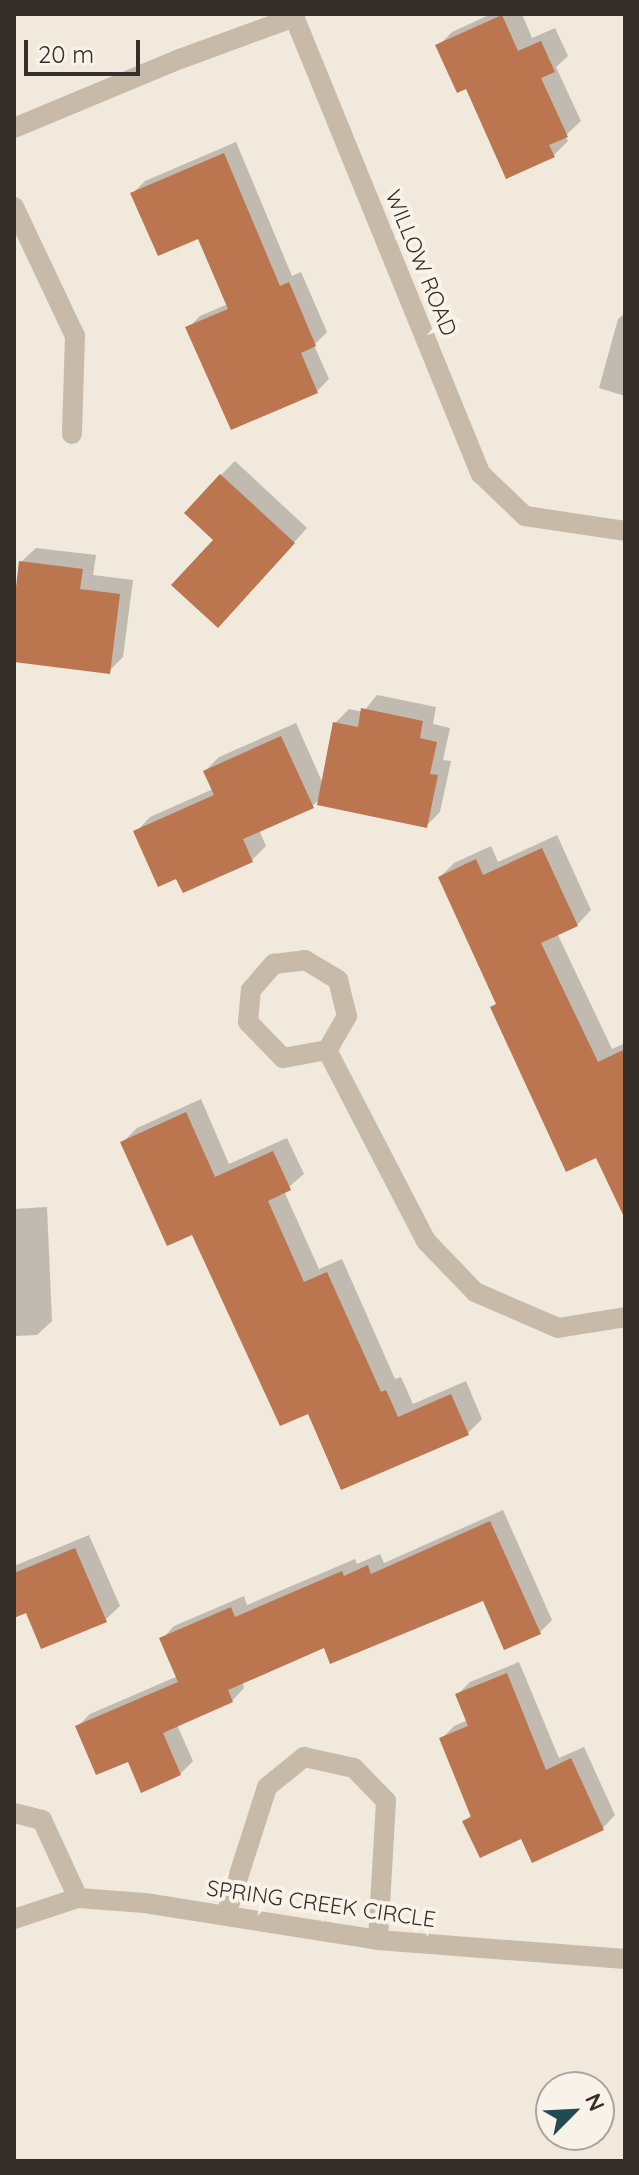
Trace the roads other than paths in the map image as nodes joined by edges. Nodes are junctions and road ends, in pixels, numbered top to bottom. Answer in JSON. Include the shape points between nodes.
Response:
{"nodes":[{"id":1,"x":294,"y":15,"type":"edge"},
{"id":2,"x":14,"y":128,"type":"edge"},
{"id":3,"x":14,"y":207,"type":"edge"},
{"id":4,"x":72,"y":434,"type":"dead end"},
{"id":5,"x":625,"y":531,"type":"edge"},
{"id":6,"x":327,"y":1050,"type":"junction"},
{"id":7,"x":625,"y":1317,"type":"edge"},
{"id":8,"x":14,"y":1813,"type":"edge"},
{"id":9,"x":78,"y":1898,"type":"junction"},
{"id":10,"x":226,"y":1915,"type":"junction"},
{"id":11,"x":14,"y":1919,"type":"edge"},
{"id":12,"x":378,"y":1940,"type":"junction"},
{"id":13,"x":625,"y":1959,"type":"edge"}],
"edges":[{"from":1,"to":2,"type":"street"},
{"from":1,"to":5,"type":"street","name":"WILLOW ROAD","via":[[481,474],[525,516]]},
{"from":3,"to":4,"type":"street","via":[[75,336]]},
{"from":6,"to":6,"type":"street","via":[[283,1058],[248,1022],[251,990],[274,964],[305,960],[338,980],[347,1016]]},
{"from":6,"to":7,"type":"street","via":[[426,1241],[475,1292],[558,1328]]},
{"from":8,"to":9,"type":"street","via":[[42,1820]]},
{"from":9,"to":10,"type":"street","name":"SPRING CREEK CIRCLE"},
{"from":9,"to":11,"type":"street","name":"SPRING CREEK CIRCLE"},
{"from":10,"to":12,"type":"street","name":"SPRING CREEK CIRCLE"},
{"from":10,"to":12,"type":"street","via":[[267,1787],[304,1757],[354,1768],[386,1801]]},
{"from":12,"to":13,"type":"street","name":"SPRING CREEK CIRCLE"}]}
